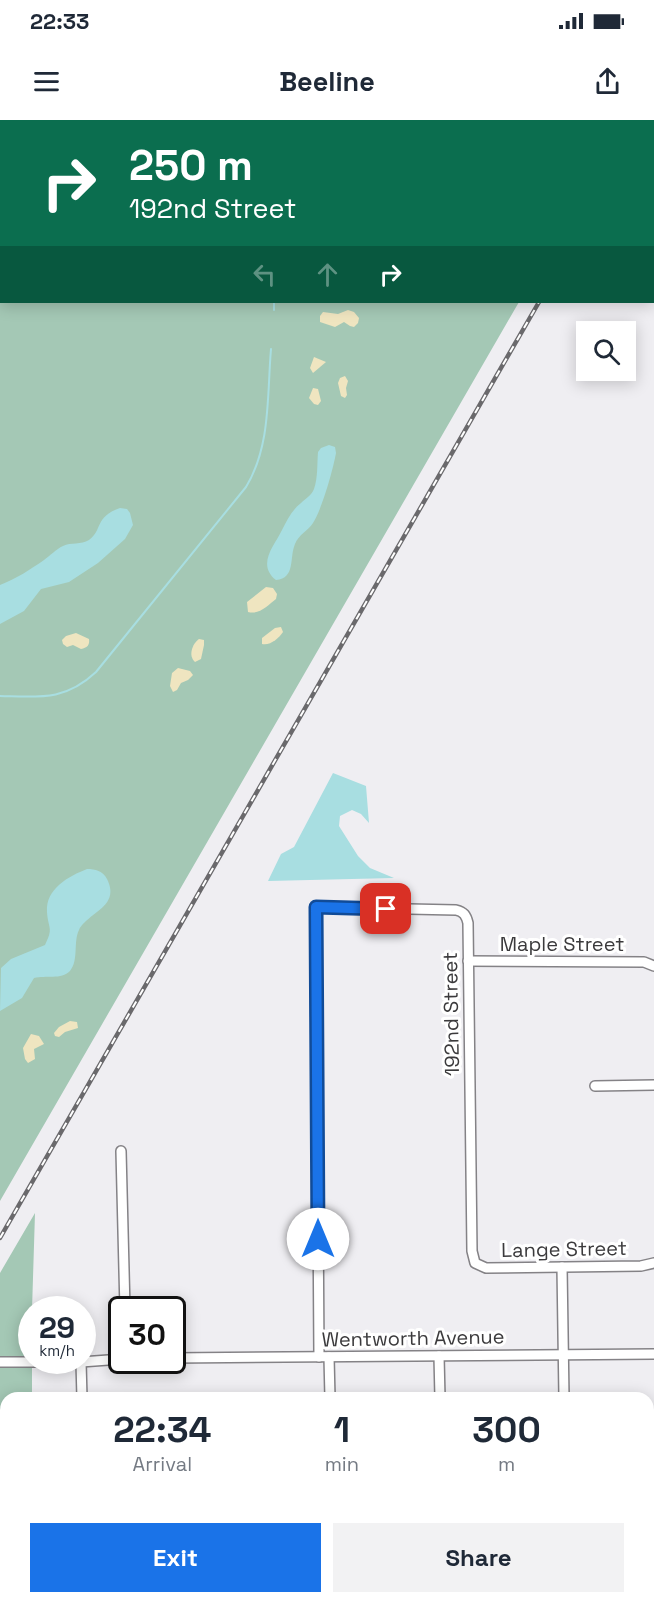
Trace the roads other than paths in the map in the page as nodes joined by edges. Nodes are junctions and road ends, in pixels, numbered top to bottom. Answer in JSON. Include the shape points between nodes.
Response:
{"nodes":[{"id":1,"x":468,"y":961,"type":"junction"},
{"id":2,"x":654,"y":966,"type":"edge"},
{"id":3,"x":654,"y":1085,"type":"edge"},
{"id":4,"x":595,"y":1086,"type":"dead end"},
{"id":5,"x":122,"y":1151,"type":"dead end"},
{"id":6,"x":475,"y":1263,"type":"joint"},
{"id":7,"x":654,"y":1263,"type":"edge"},
{"id":8,"x":562,"y":1267,"type":"junction"},
{"id":9,"x":124,"y":1296,"type":"edge"},
{"id":10,"x":654,"y":1354,"type":"edge"},
{"id":11,"x":564,"y":1355,"type":"junction"},
{"id":12,"x":440,"y":1356,"type":"junction"},
{"id":13,"x":324,"y":1357,"type":"junction"},
{"id":14,"x":186,"y":1358,"type":"edge"},
{"id":15,"x":0,"y":1362,"type":"edge"},
{"id":16,"x":18,"y":1362,"type":"edge"},
{"id":17,"x":81,"y":1374,"type":"edge"},
{"id":18,"x":82,"y":1392,"type":"edge"},
{"id":19,"x":329,"y":1392,"type":"edge"},
{"id":20,"x":440,"y":1392,"type":"edge"},
{"id":21,"x":564,"y":1392,"type":"edge"}],
"edges":[{"from":1,"to":2,"type":"street","name":"Maple Street","via":[[644,962]]},
{"from":1,"to":6,"type":"street","name":"192nd Street"},
{"from":1,"to":13,"type":"street","name":"192nd Street","via":[[468,923],[460,911],[316,907]]},
{"from":3,"to":4,"type":"street"},
{"from":5,"to":9,"type":"street"},
{"from":6,"to":8,"type":"street","name":"Lange Street","via":[[486,1268]]},
{"from":7,"to":8,"type":"street","name":"Lange Street"},
{"from":8,"to":11,"type":"street"},
{"from":10,"to":11,"type":"street","name":"Wentworth Avenue"},
{"from":11,"to":12,"type":"street","name":"Wentworth Avenue"},
{"from":11,"to":21,"type":"street"},
{"from":12,"to":13,"type":"street","name":"Wentworth Avenue"},
{"from":12,"to":20,"type":"street"},
{"from":13,"to":14,"type":"street","name":"Wentworth Avenue"},
{"from":13,"to":19,"type":"street"},
{"from":15,"to":16,"type":"street"},
{"from":17,"to":18,"type":"street"}]}
